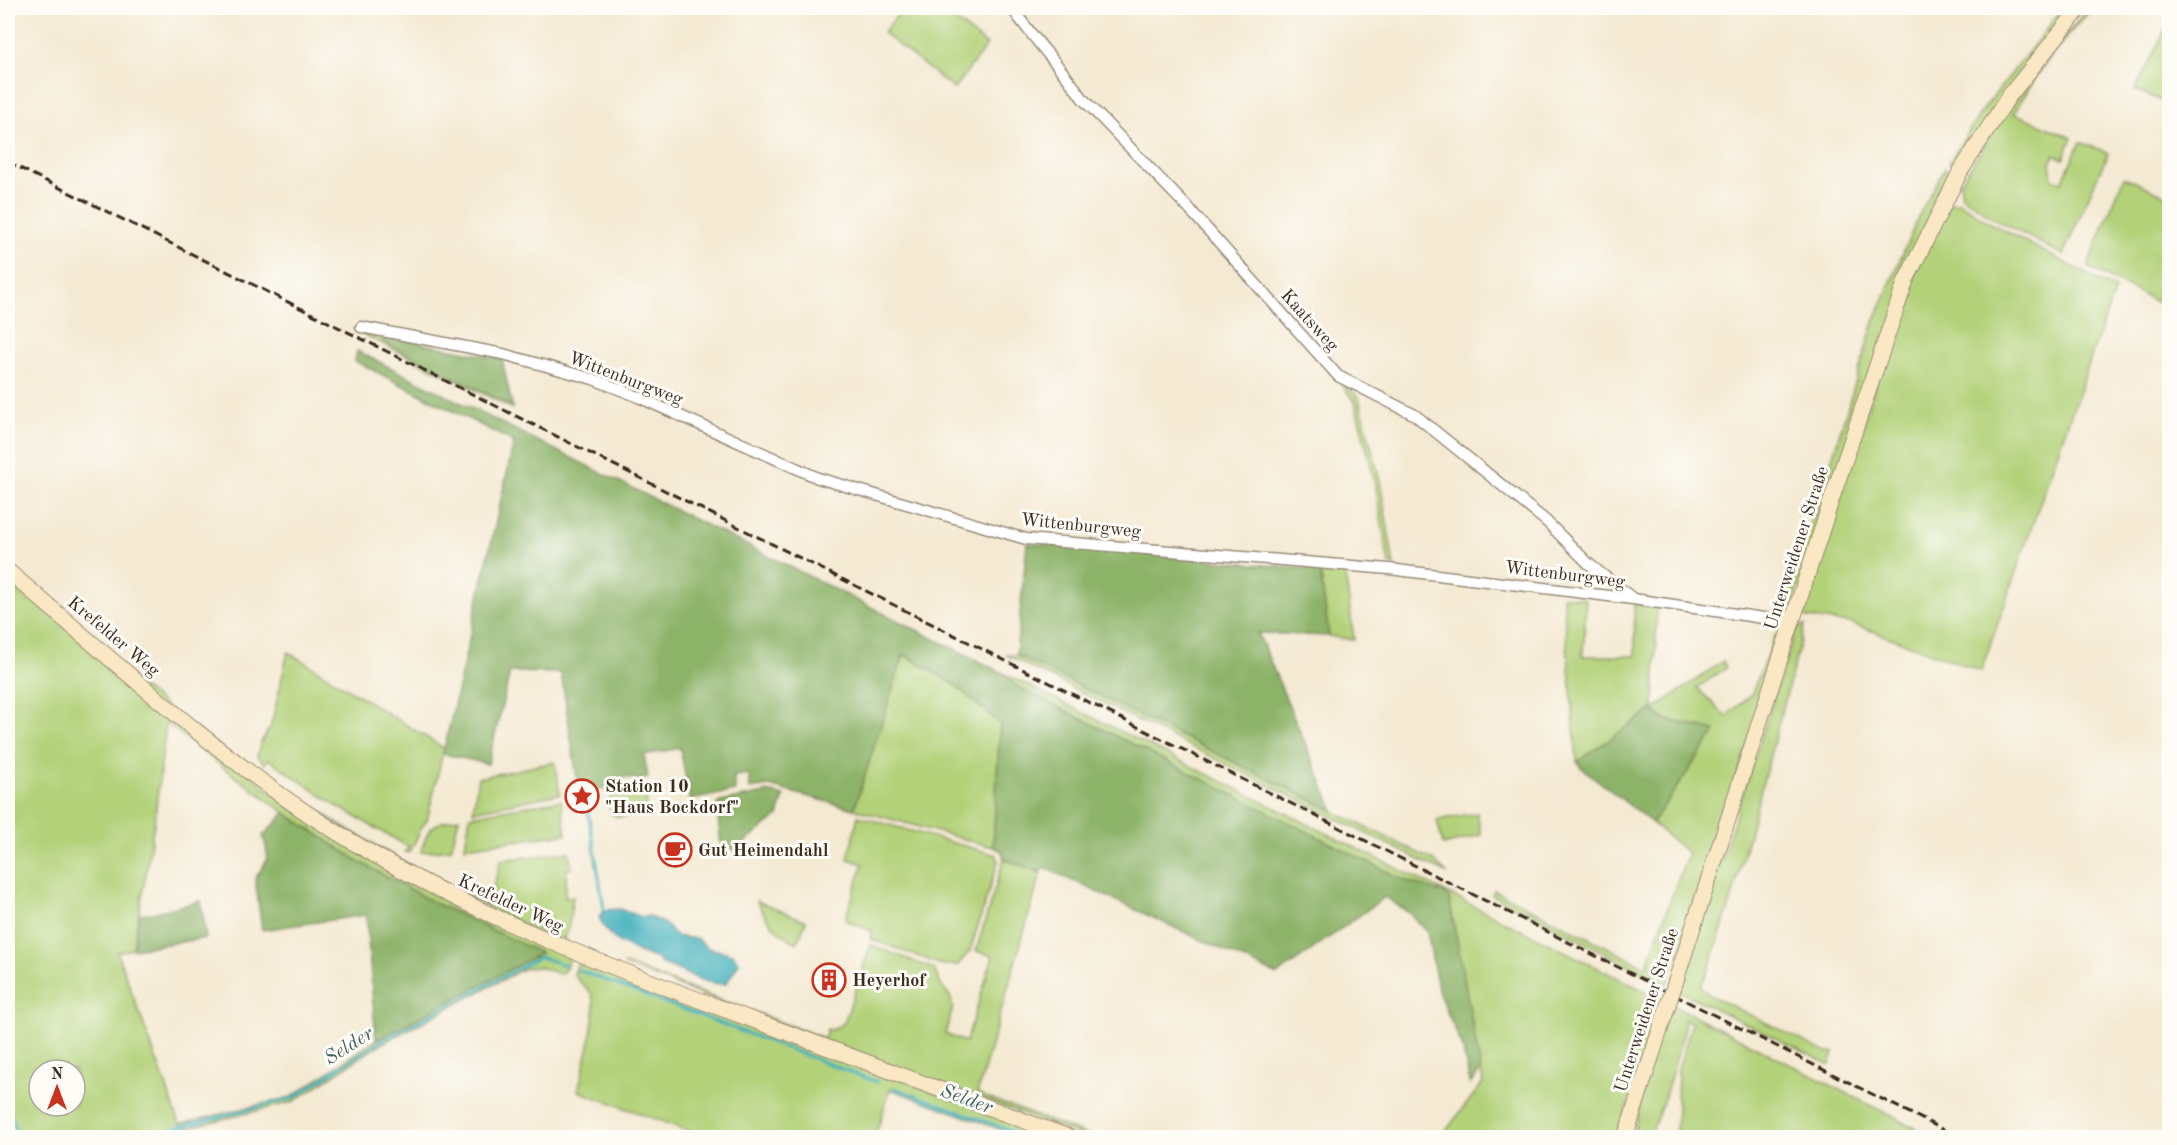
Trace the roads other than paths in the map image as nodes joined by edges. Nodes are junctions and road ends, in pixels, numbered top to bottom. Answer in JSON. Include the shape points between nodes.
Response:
{"nodes":[{"id":1,"x":1012,"y":8,"type":"edge"},
{"id":2,"x":2080,"y":8,"type":"edge"},
{"id":3,"x":361,"y":327,"type":"dead end"},
{"id":4,"x":8,"y":571,"type":"edge"},
{"id":5,"x":1633,"y":598,"type":"junction"},
{"id":6,"x":1793,"y":619,"type":"junction"},
{"id":7,"x":1071,"y":1137,"type":"edge"},
{"id":8,"x":1625,"y":1137,"type":"edge"}],
"edges":[{"from":1,"to":5,"type":"street","name":"Kaatsweg","via":[[1083,99],[1192,212],[1338,376],[1415,415],[1546,521],[1589,564]]},
{"from":2,"to":6,"type":"street","name":"Unterweidener Straße","via":[[2009,96],[1966,163],[1906,280]]},
{"from":3,"to":5,"type":"street","name":"Wittenburgweg","via":[[503,354],[593,379],[818,478],[1026,539],[1389,569]]},
{"from":4,"to":7,"type":"street","name":"Krefelder Weg","via":[[241,767],[331,829],[423,883],[576,954]]},
{"from":5,"to":6,"type":"street","name":"Wittenburgweg"},
{"from":6,"to":8,"type":"street","name":"Unterweidener Straße","bridge":true}]}
